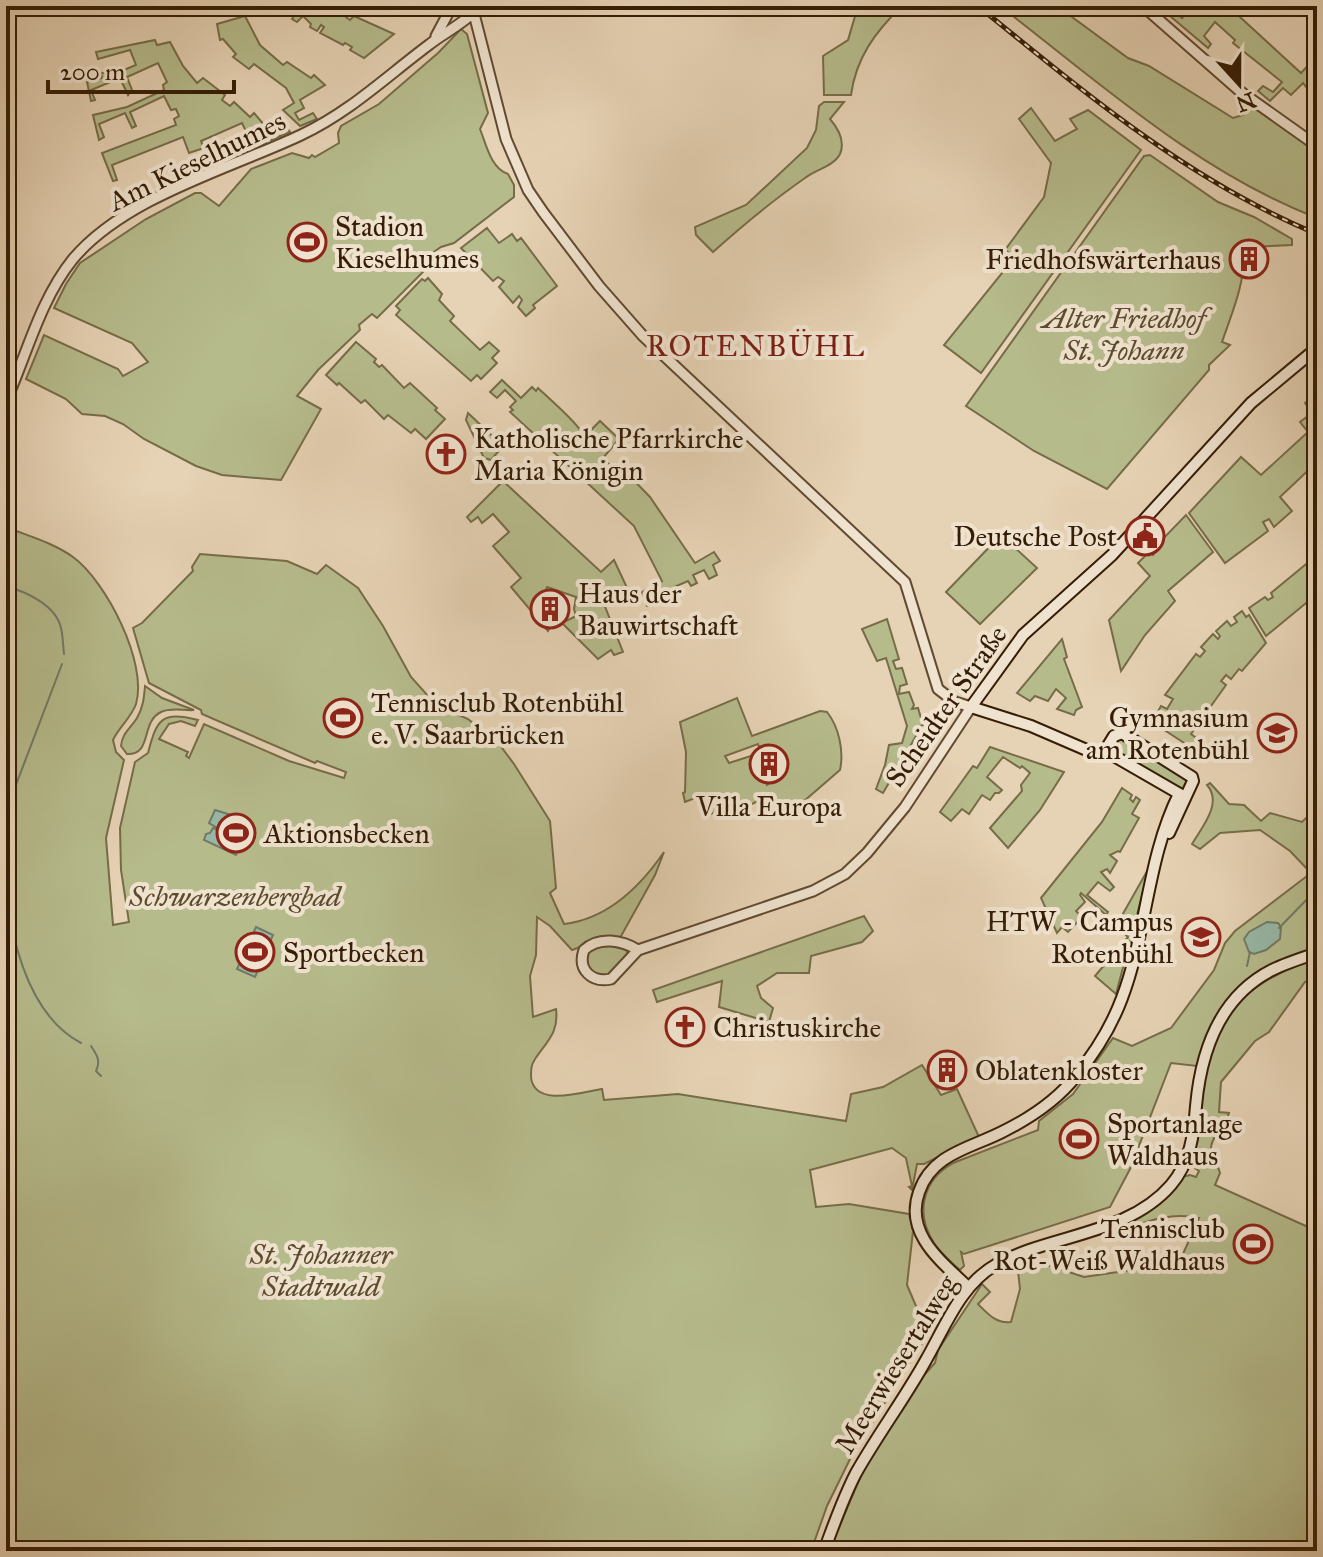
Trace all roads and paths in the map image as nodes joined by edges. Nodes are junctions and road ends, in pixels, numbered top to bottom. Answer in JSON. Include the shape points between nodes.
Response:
{"nodes":[{"id":1,"x":1143,"y":6,"type":"edge"},
{"id":2,"x":450,"y":11,"type":"edge"},
{"id":3,"x":474,"y":16,"type":"edge"},
{"id":4,"x":459,"y":24,"type":"junction"},
{"id":5,"x":431,"y":42,"type":"junction"},
{"id":6,"x":1317,"y":146,"type":"edge"},
{"id":7,"x":1317,"y":348,"type":"edge"},
{"id":8,"x":6,"y":401,"type":"edge"},
{"id":9,"x":971,"y":707,"type":"junction"},
{"id":10,"x":1103,"y":752,"type":"junction"},
{"id":11,"x":1182,"y":796,"type":"junction"},
{"id":12,"x":638,"y":950,"type":"junction"},
{"id":13,"x":1317,"y":953,"type":"edge"},
{"id":14,"x":968,"y":1287,"type":"junction"},
{"id":15,"x":824,"y":1551,"type":"edge"}],
"edges":[{"from":1,"to":6,"type":"street","via":[[1241,92]]},
{"from":2,"to":3,"type":"street","name":"Am Kieselhumes"},
{"from":2,"to":5,"type":"street","name":"Am Kieselhumes"},
{"from":3,"to":4,"type":"street","name":"Am Kieselhumes"},
{"from":3,"to":4,"type":"street"},
{"from":3,"to":9,"type":"street","via":[[512,155],[543,212],[630,323],[905,582],[938,689]]},
{"from":4,"to":5,"type":"street","name":"Am Kieselhumes"},
{"from":5,"to":8,"type":"street","name":"Am Kieselhumes","via":[[323,124],[137,208],[98,235],[52,290]]},
{"from":7,"to":9,"type":"main road","name":"Scheidter Straße","via":[[1251,403],[1104,562],[1028,630]]},
{"from":9,"to":10,"type":"main road"},
{"from":9,"to":12,"type":"street","name":"Scheidter Straße","via":[[896,818],[845,874],[813,891]]},
{"from":10,"to":11,"type":"main road"},
{"from":10,"to":11,"type":"main road","via":[[1117,733],[1138,743],[1192,777]]},
{"from":11,"to":14,"type":"main road","via":[[1157,860],[1122,998],[1076,1076],[1026,1119],[938,1162],[923,1181],[916,1201],[920,1234]]},
{"from":12,"to":12,"type":"street","name":"Scheidter Straße","via":[[625,943],[596,943],[584,950],[583,965],[589,976],[606,980]]},
{"from":13,"to":14,"type":"main road","name":"Meerwiesertalweg","via":[[1258,978],[1218,1020],[1201,1066],[1186,1161],[1159,1197],[1131,1216],[1011,1257]]},
{"from":14,"to":15,"type":"main road","name":"Meerwiesertalweg","via":[[857,1471]]}]}
